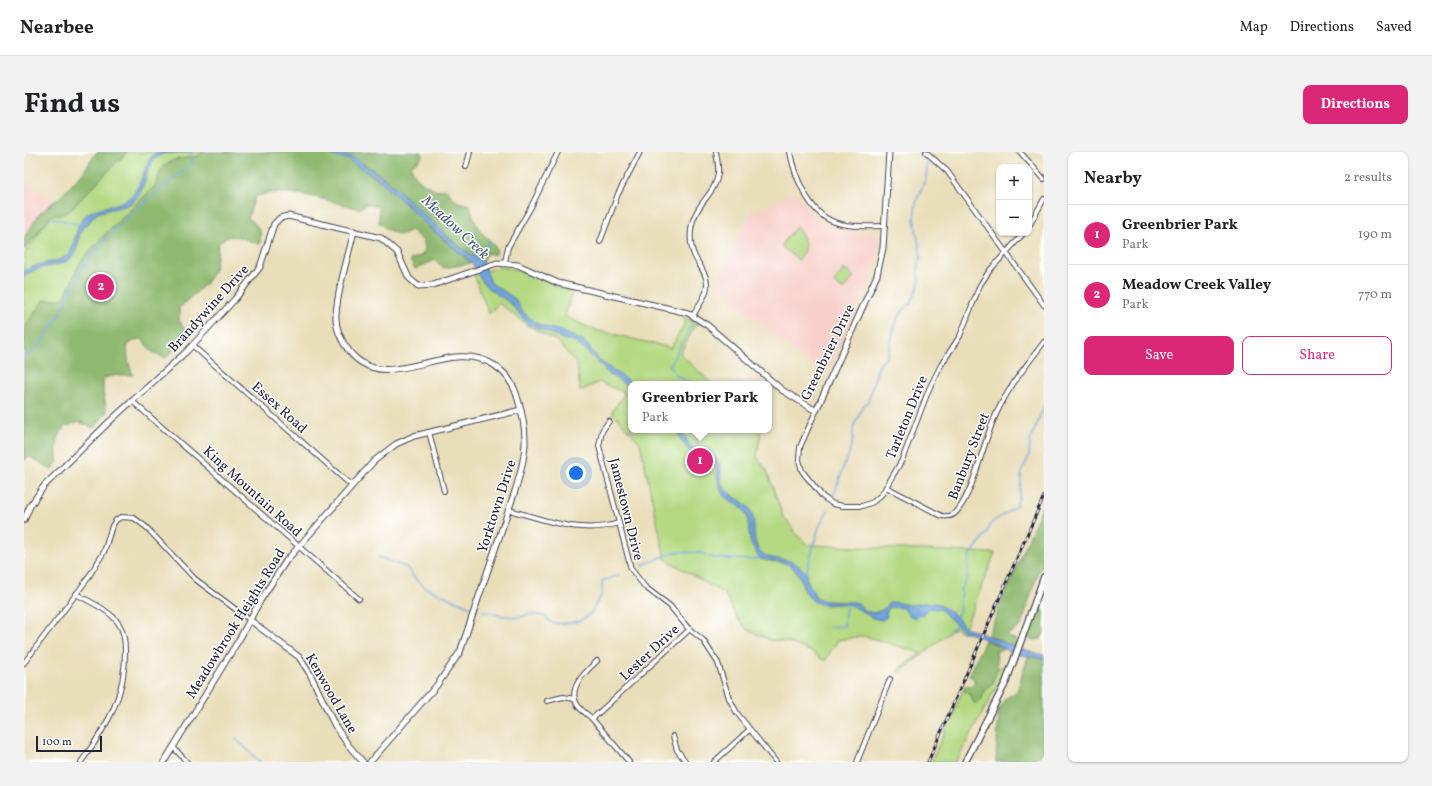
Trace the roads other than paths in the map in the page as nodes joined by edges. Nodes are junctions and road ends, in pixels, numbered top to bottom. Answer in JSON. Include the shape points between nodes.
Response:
{"nodes":[{"id":1,"x":470,"y":152,"type":"edge"},
{"id":2,"x":558,"y":152,"type":"edge"},
{"id":3,"x":640,"y":152,"type":"edge"},
{"id":4,"x":716,"y":152,"type":"edge"},
{"id":5,"x":790,"y":152,"type":"edge"},
{"id":6,"x":889,"y":152,"type":"edge"},
{"id":7,"x":926,"y":152,"type":"edge"},
{"id":8,"x":1020,"y":152,"type":"edge"},
{"id":9,"x":466,"y":167,"type":"dead end"},
{"id":10,"x":1044,"y":179,"type":"edge"},
{"id":11,"x":1044,"y":199,"type":"edge"},
{"id":12,"x":1032,"y":221,"type":"edge"},
{"id":13,"x":885,"y":226,"type":"junction"},
{"id":14,"x":354,"y":231,"type":"junction"},
{"id":15,"x":1021,"y":236,"type":"edge"},
{"id":16,"x":600,"y":242,"type":"dead end"},
{"id":17,"x":1007,"y":253,"type":"junction"},
{"id":18,"x":505,"y":262,"type":"junction"},
{"id":19,"x":1044,"y":305,"type":"edge"},
{"id":20,"x":692,"y":316,"type":"junction"},
{"id":21,"x":1044,"y":342,"type":"edge"},
{"id":22,"x":193,"y":346,"type":"junction"},
{"id":23,"x":771,"y":381,"type":"edge"},
{"id":24,"x":772,"y":381,"type":"edge"},
{"id":25,"x":132,"y":401,"type":"junction"},
{"id":26,"x":521,"y":410,"type":"junction"},
{"id":27,"x":816,"y":410,"type":"junction"},
{"id":28,"x":609,"y":421,"type":"dead end"},
{"id":29,"x":429,"y":432,"type":"junction"},
{"id":30,"x":351,"y":485,"type":"junction"},
{"id":31,"x":886,"y":487,"type":"junction"},
{"id":32,"x":444,"y":491,"type":"dead end"},
{"id":33,"x":509,"y":510,"type":"junction"},
{"id":34,"x":24,"y":520,"type":"edge"},
{"id":35,"x":619,"y":524,"type":"junction"},
{"id":36,"x":298,"y":546,"type":"junction"},
{"id":37,"x":1044,"y":577,"type":"edge"},
{"id":38,"x":76,"y":594,"type":"junction"},
{"id":39,"x":358,"y":599,"type":"dead end"},
{"id":40,"x":250,"y":620,"type":"junction"},
{"id":41,"x":690,"y":629,"type":"junction"},
{"id":42,"x":597,"y":661,"type":"dead end"},
{"id":43,"x":24,"y":663,"type":"edge"},
{"id":44,"x":890,"y":679,"type":"dead end"},
{"id":45,"x":575,"y":698,"type":"junction"},
{"id":46,"x":547,"y":701,"type":"dead end"},
{"id":47,"x":592,"y":719,"type":"junction"},
{"id":48,"x":749,"y":730,"type":"junction"},
{"id":49,"x":673,"y":736,"type":"dead end"},
{"id":50,"x":173,"y":748,"type":"junction"},
{"id":51,"x":81,"y":762,"type":"edge"},
{"id":52,"x":164,"y":762,"type":"edge"},
{"id":53,"x":187,"y":762,"type":"edge"},
{"id":54,"x":363,"y":762,"type":"edge"},
{"id":55,"x":370,"y":762,"type":"edge"},
{"id":56,"x":629,"y":762,"type":"edge"},
{"id":57,"x":686,"y":762,"type":"edge"},
{"id":58,"x":714,"y":762,"type":"edge"},
{"id":59,"x":776,"y":762,"type":"edge"},
{"id":60,"x":857,"y":762,"type":"edge"},
{"id":61,"x":965,"y":762,"type":"edge"}],
"edges":[{"from":1,"to":9,"type":"street"},
{"from":2,"to":18,"type":"street","via":[[508,247]]},
{"from":3,"to":16,"type":"street","via":[[618,194]]},
{"from":4,"to":20,"type":"street","via":[[717,179],[713,190],[698,208],[691,230],[693,253],[707,282],[704,297]]},
{"from":5,"to":13,"type":"street","via":[[799,184],[822,215],[840,224]]},
{"from":6,"to":13,"type":"street","name":"Greenbrier Drive"},
{"from":7,"to":17,"type":"street","via":[[947,171]]},
{"from":8,"to":10,"type":"street"},
{"from":11,"to":12,"type":"street"},
{"from":13,"to":27,"type":"street","name":"Greenbrier Drive","via":[[883,253],[877,275]]},
{"from":14,"to":18,"type":"street","name":"Brandywine Drive","via":[[381,238],[392,246],[401,258],[409,278],[418,286],[433,285]]},
{"from":14,"to":22,"type":"street","name":"Brandywine Drive","via":[[290,216],[280,218],[272,227],[265,254],[256,273]]},
{"from":14,"to":26,"type":"street","name":"Yorktown Drive","via":[[336,315],[340,336],[352,355],[369,366],[389,370],[453,356],[483,359],[496,366],[508,378]]},
{"from":15,"to":17,"type":"street","name":"Tarleton Drive"},
{"from":17,"to":19,"type":"street"},
{"from":17,"to":31,"type":"street","name":"Tarleton Drive","via":[[990,270],[980,285],[960,336],[929,389],[905,453]]},
{"from":18,"to":20,"type":"street","name":"Greenbrier Drive","via":[[558,283],[678,310]]},
{"from":20,"to":23,"type":"street","name":"Greenbrier Drive"},
{"from":21,"to":31,"type":"street","name":"Banbury Street","via":[[1014,381],[999,407],[968,490],[956,513],[942,516]]},
{"from":22,"to":25,"type":"street","name":"Brandywine Drive"},
{"from":22,"to":30,"type":"street","name":"Essex Road"},
{"from":24,"to":27,"type":"street","name":"Greenbrier Drive"},
{"from":25,"to":34,"type":"street","name":"Brandywine Drive","via":[[44,486]]},
{"from":25,"to":36,"type":"street","name":"King Mountain Road"},
{"from":26,"to":29,"type":"street","name":"Meadowbrook Heights Road"},
{"from":26,"to":33,"type":"street","name":"Yorktown Drive","via":[[525,453]]},
{"from":27,"to":31,"type":"street","name":"Tarleton Drive","via":[[800,447],[798,460],[804,475],[823,497],[839,506],[862,506],[878,499]]},
{"from":28,"to":35,"type":"street","name":"Jamestown Drive","via":[[600,436],[599,446]]},
{"from":29,"to":30,"type":"street","name":"Meadowbrook Heights Road","via":[[403,440],[389,448]]},
{"from":29,"to":32,"type":"street"},
{"from":30,"to":36,"type":"street","name":"Meadowbrook Heights Road"},
{"from":33,"to":35,"type":"street","via":[[570,527],[595,528]]},
{"from":33,"to":55,"type":"street","name":"Yorktown Drive","via":[[460,652],[437,686]]},
{"from":35,"to":41,"type":"street","name":"Jamestown Drive","via":[[627,558],[635,576],[670,606]]},
{"from":36,"to":39,"type":"street","name":"King Mountain Road"},
{"from":36,"to":40,"type":"street","name":"Meadowbrook Heights Road"},
{"from":37,"to":61,"type":"main road","via":[[1006,682]]},
{"from":38,"to":40,"type":"street","name":"Kenwood Lane","via":[[104,552],[109,532],[116,520],[130,517],[150,530],[195,579]]},
{"from":38,"to":43,"type":"street"},
{"from":38,"to":51,"type":"street","via":[[116,620],[124,636],[125,654],[125,674],[120,695]]},
{"from":40,"to":50,"type":"street","name":"Meadowbrook Heights Road"},
{"from":40,"to":54,"type":"street","name":"Kenwood Lane","via":[[299,657],[310,674],[334,726]]},
{"from":41,"to":47,"type":"street","name":"Lester Drive"},
{"from":41,"to":48,"type":"street","name":"Lester Drive","via":[[703,640],[718,663],[733,707]]},
{"from":42,"to":45,"type":"street","via":[[579,679],[575,688]]},
{"from":44,"to":60,"type":"street"},
{"from":45,"to":46,"type":"street","via":[[563,696]]},
{"from":45,"to":47,"type":"street","via":[[579,707]]},
{"from":47,"to":56,"type":"street"},
{"from":48,"to":58,"type":"street"},
{"from":48,"to":59,"type":"street","name":"Lester Drive"},
{"from":49,"to":57,"type":"street","via":[[676,750]]},
{"from":50,"to":52,"type":"street","name":"Meadowbrook Heights Road"},
{"from":50,"to":53,"type":"street"}]}
